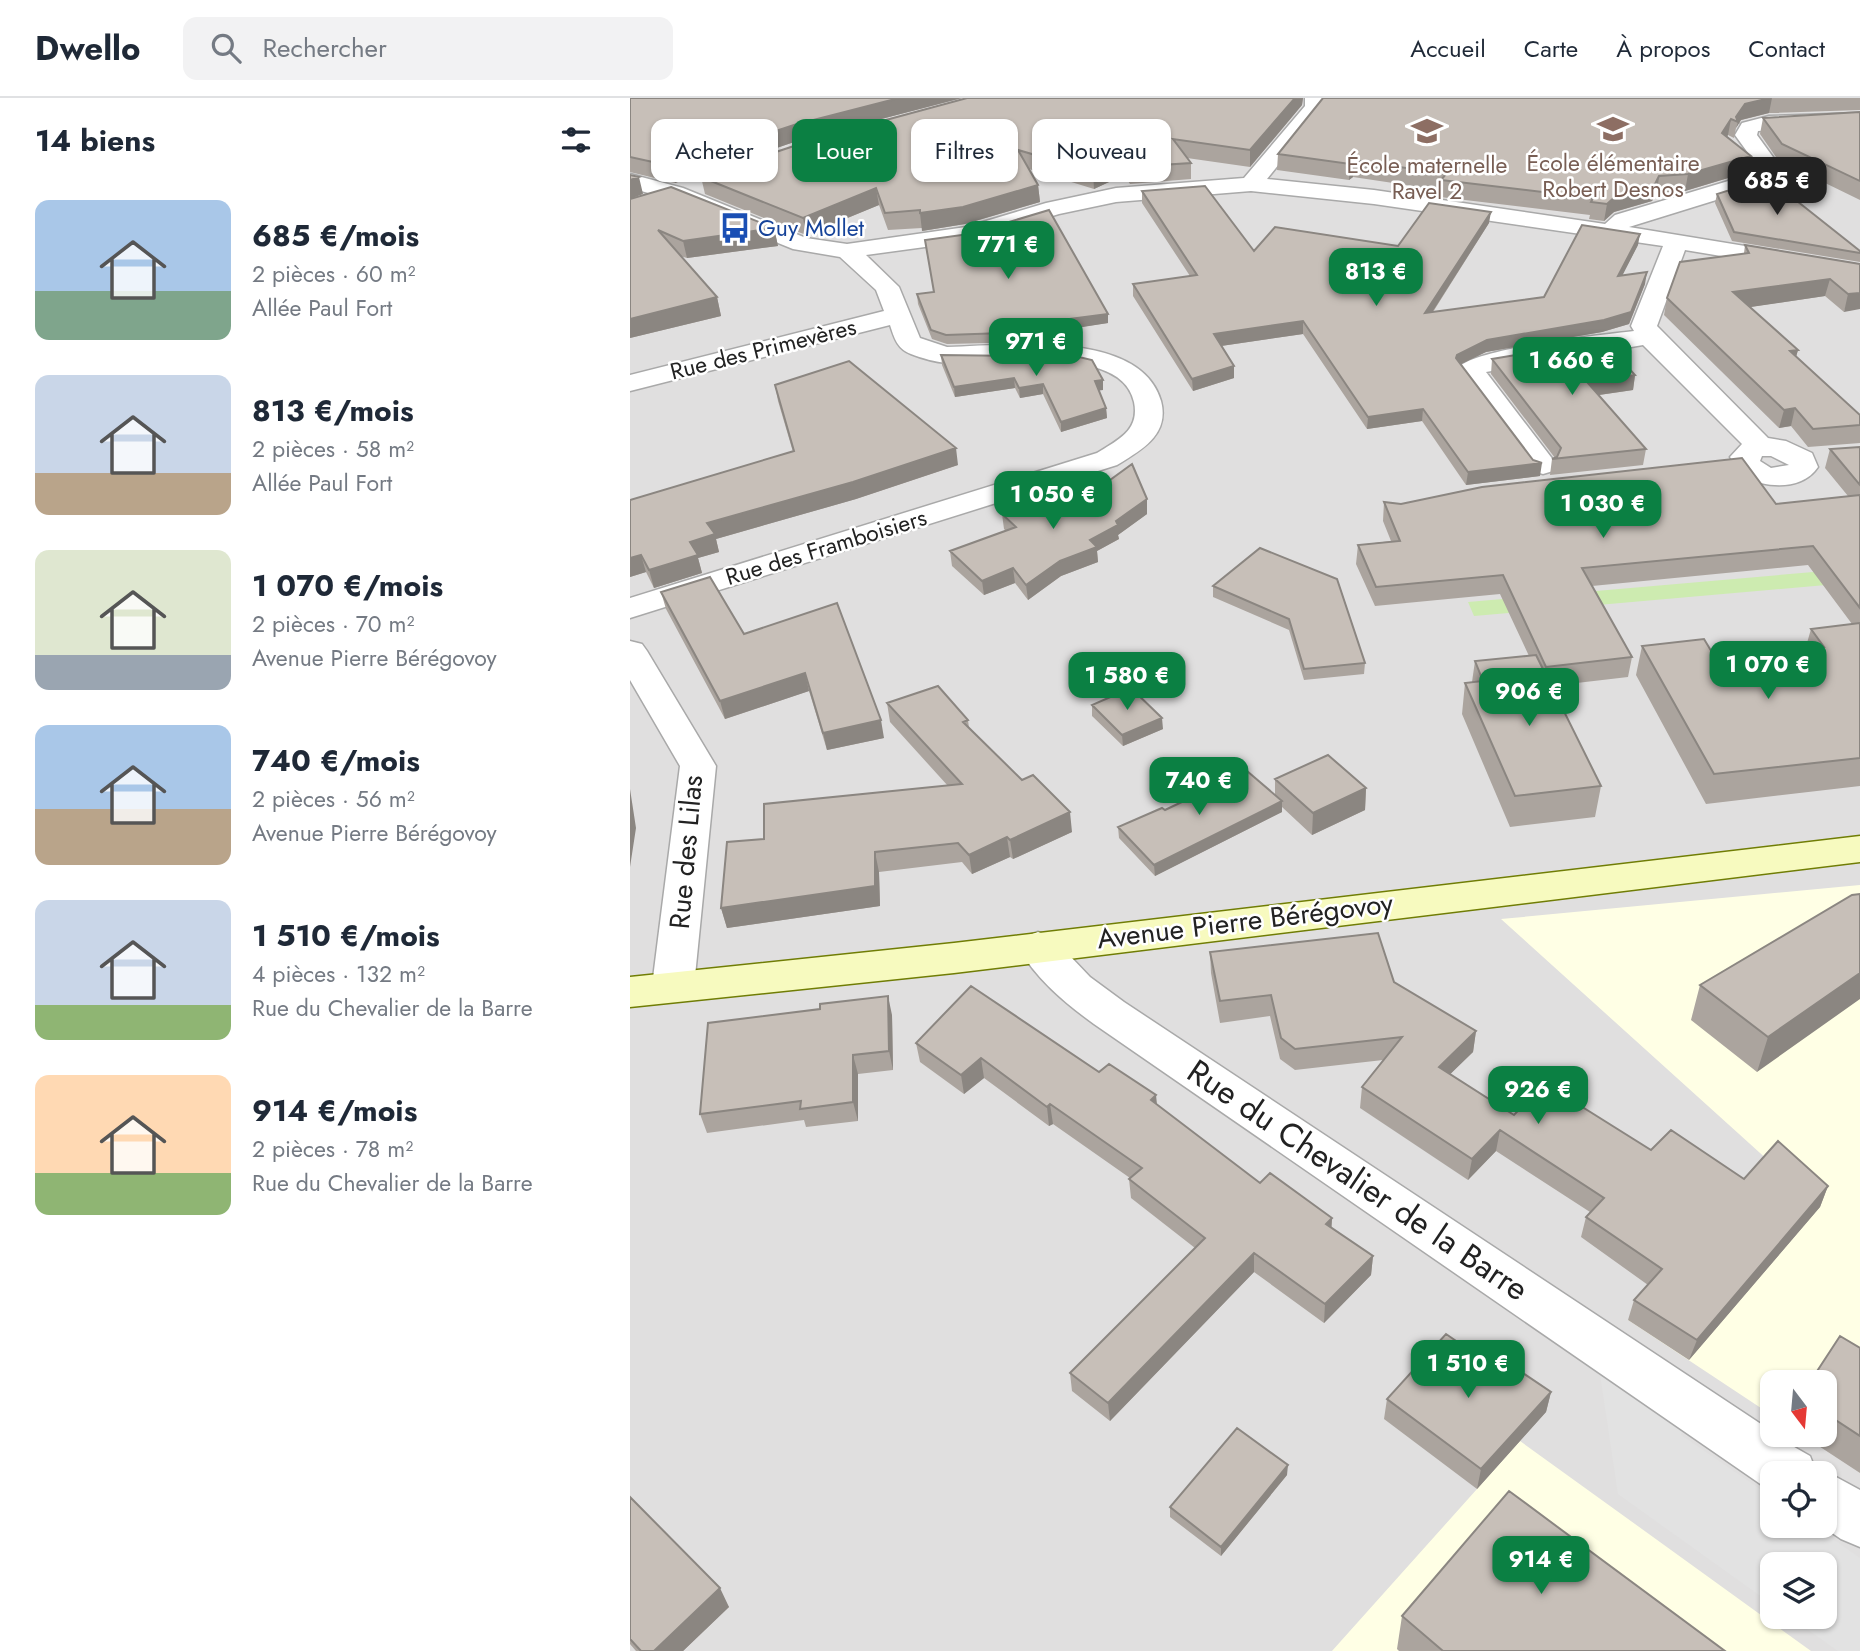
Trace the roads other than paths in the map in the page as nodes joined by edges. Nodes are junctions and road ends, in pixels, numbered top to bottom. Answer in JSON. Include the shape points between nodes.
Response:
{"nodes":[{"id":1,"x":1315,"y":98,"type":"edge"},
{"id":2,"x":1860,"y":119,"type":"edge"},
{"id":3,"x":630,"y":181,"type":"edge"},
{"id":4,"x":1251,"y":184,"type":"junction"},
{"id":5,"x":700,"y":185,"type":"edge"},
{"id":6,"x":675,"y":193,"type":"junction"},
{"id":7,"x":639,"y":205,"type":"edge"},
{"id":8,"x":1610,"y":232,"type":"junction"},
{"id":9,"x":1676,"y":243,"type":"junction"},
{"id":10,"x":847,"y":251,"type":"junction"},
{"id":11,"x":1860,"y":272,"type":"edge"},
{"id":12,"x":896,"y":316,"type":"junction"},
{"id":13,"x":1649,"y":336,"type":"junction"},
{"id":14,"x":630,"y":383,"type":"edge"},
{"id":15,"x":1813,"y":458,"type":"dead end"},
{"id":16,"x":1545,"y":480,"type":"edge"},
{"id":17,"x":630,"y":608,"type":"edge"},
{"id":18,"x":630,"y":651,"type":"edge"},
{"id":19,"x":1860,"y":849,"type":"edge"},
{"id":20,"x":1038,"y":947,"type":"junction"},
{"id":21,"x":673,"y":986,"type":"junction"},
{"id":22,"x":630,"y":992,"type":"edge"},
{"id":23,"x":1772,"y":1461,"type":"edge"},
{"id":24,"x":1837,"y":1505,"type":"edge"},
{"id":25,"x":1860,"y":1521,"type":"edge"}],
"edges":[{"from":1,"to":4,"type":"street","via":[[1315,107]]},
{"from":2,"to":8,"type":"street","via":[[1769,122],[1749,127],[1746,135],[1770,167],[1763,177],[1623,220]]},
{"from":3,"to":6,"type":"street"},
{"from":4,"to":8,"type":"street"},
{"from":4,"to":10,"type":"street","via":[[1116,195],[969,234]]},
{"from":5,"to":6,"type":"street"},
{"from":6,"to":7,"type":"street"},
{"from":6,"to":10,"type":"street","via":[[801,244]]},
{"from":8,"to":9,"type":"street"},
{"from":9,"to":11,"type":"street"},
{"from":9,"to":13,"type":"street","via":[[1644,326]]},
{"from":10,"to":12,"type":"street","name":"Rue des Framboisiers","via":[[887,287]]},
{"from":12,"to":14,"type":"street","name":"Rue des Primevères"},
{"from":12,"to":17,"type":"street","name":"Rue des Framboisiers","via":[[909,342],[931,352],[1072,353],[1110,364],[1138,383],[1150,411],[1142,437],[1107,459]]},
{"from":13,"to":15,"type":"street","via":[[1742,460],[1776,447]]},
{"from":13,"to":16,"type":"street","via":[[1489,361],[1470,369]]},
{"from":18,"to":21,"type":"street","name":"Rue des Lilas","via":[[698,766]]},
{"from":19,"to":20,"type":"street","name":"Avenue Pierre Bérégovoy"},
{"from":20,"to":21,"type":"street","name":"Avenue Pierre Bérégovoy"},
{"from":20,"to":23,"type":"street","name":"Rue du Chevalier de la Barre","via":[[1075,988],[1109,1013]]},
{"from":21,"to":22,"type":"street","name":"Avenue Pierre Bérégovoy"},
{"from":24,"to":25,"type":"street"}]}
